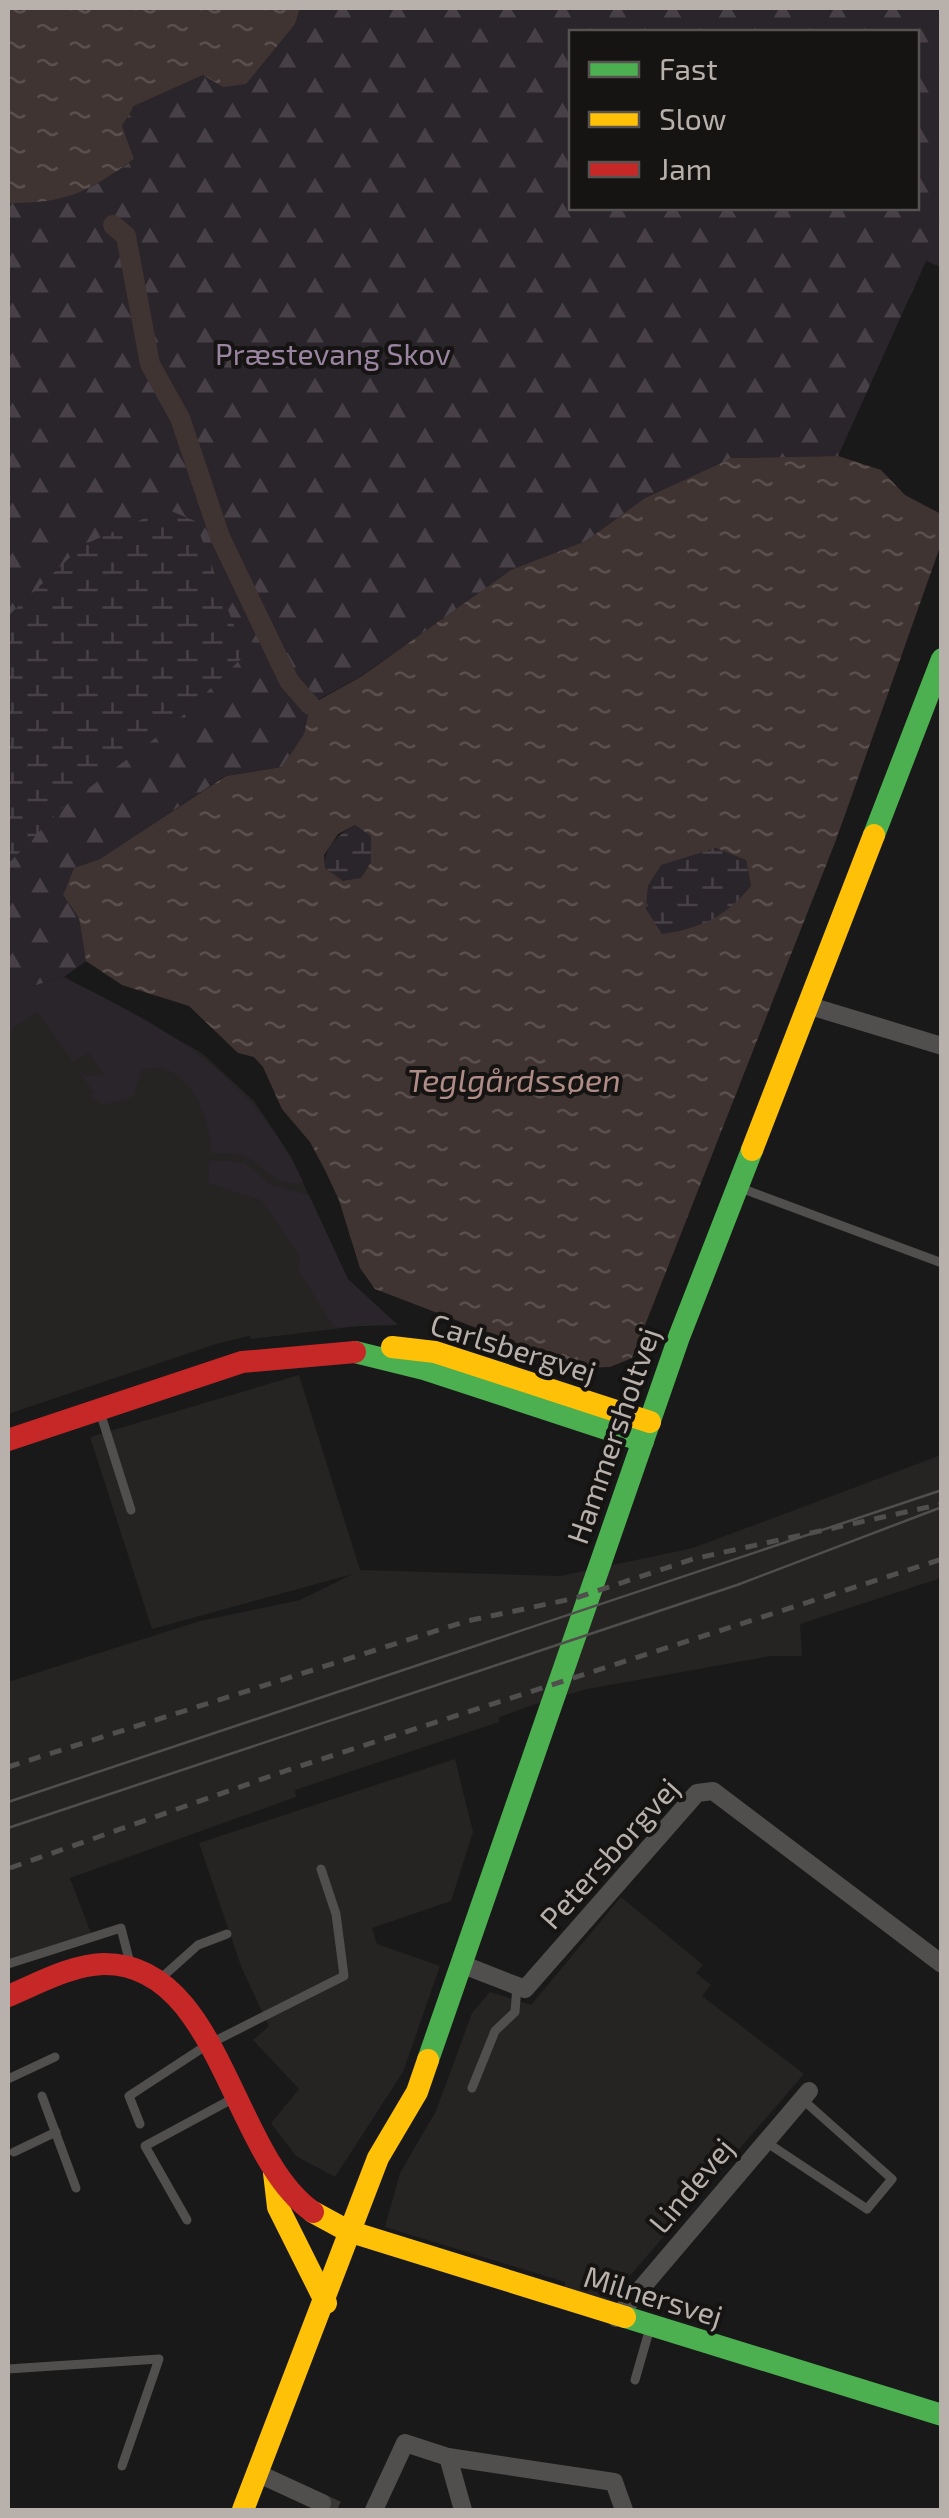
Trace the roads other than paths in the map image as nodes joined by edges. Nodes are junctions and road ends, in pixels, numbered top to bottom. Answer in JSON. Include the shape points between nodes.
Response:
{"nodes":[{"id":1,"x":940,"y":671,"type":"edge"},
{"id":2,"x":807,"y":1005,"type":"junction"},
{"id":3,"x":942,"y":1046,"type":"edge"},
{"id":4,"x":735,"y":1186,"type":"junction"},
{"id":5,"x":942,"y":1263,"type":"edge"},
{"id":6,"x":99,"y":1409,"type":"junction"},
{"id":7,"x":646,"y":1431,"type":"junction"},
{"id":8,"x":8,"y":1440,"type":"edge"},
{"id":9,"x":131,"y":1510,"type":"dead end"},
{"id":10,"x":320,"y":1869,"type":"dead end"},
{"id":11,"x":227,"y":1934,"type":"dead end"},
{"id":12,"x":8,"y":1964,"type":"edge"},
{"id":13,"x":461,"y":1964,"type":"junction"},
{"id":14,"x":942,"y":1964,"type":"edge"},
{"id":15,"x":130,"y":1966,"type":"junction"},
{"id":16,"x":160,"y":1980,"type":"junction"},
{"id":17,"x":518,"y":1986,"type":"junction"},
{"id":18,"x":8,"y":1996,"type":"edge"},
{"id":19,"x":207,"y":2045,"type":"junction"},
{"id":20,"x":55,"y":2058,"type":"dead end"},
{"id":21,"x":8,"y":2079,"type":"edge"},
{"id":22,"x":472,"y":2088,"type":"dead end"},
{"id":23,"x":805,"y":2095,"type":"joint"},
{"id":24,"x":42,"y":2096,"type":"dead end"},
{"id":25,"x":234,"y":2098,"type":"junction"},
{"id":26,"x":140,"y":2124,"type":"dead end"},
{"id":27,"x":56,"y":2132,"type":"junction"},
{"id":28,"x":766,"y":2142,"type":"junction"},
{"id":29,"x":14,"y":2152,"type":"dead end"},
{"id":30,"x":274,"y":2173,"type":"junction"},
{"id":31,"x":76,"y":2188,"type":"dead end"},
{"id":32,"x":187,"y":2220,"type":"dead end"},
{"id":33,"x":348,"y":2232,"type":"junction"},
{"id":34,"x":326,"y":2303,"type":"junction"},
{"id":35,"x":616,"y":2318,"type":"junction"},
{"id":36,"x":650,"y":2328,"type":"junction"},
{"id":37,"x":8,"y":2368,"type":"edge"},
{"id":38,"x":635,"y":2380,"type":"dead end"},
{"id":39,"x":942,"y":2414,"type":"edge"},
{"id":40,"x":448,"y":2456,"type":"junction"},
{"id":41,"x":122,"y":2466,"type":"dead end"},
{"id":42,"x":259,"y":2474,"type":"junction"},
{"id":43,"x":322,"y":2503,"type":"dead end"},
{"id":44,"x":243,"y":2510,"type":"edge"},
{"id":45,"x":374,"y":2510,"type":"edge"},
{"id":46,"x":463,"y":2510,"type":"edge"},
{"id":47,"x":624,"y":2510,"type":"edge"}],
"edges":[{"from":1,"to":2,"type":"street","name":"Hammersholtvej"},
{"from":2,"to":3,"type":"street"},
{"from":2,"to":4,"type":"street","name":"Hammersholtvej"},
{"from":4,"to":5,"type":"lane"},
{"from":4,"to":7,"type":"street","name":"Hammersholtvej"},
{"from":6,"to":7,"type":"street","name":"Carlsbergvej","via":[[242,1362],[359,1352]]},
{"from":6,"to":8,"type":"street","name":"Carlsbergvej"},
{"from":6,"to":9,"type":"lane"},
{"from":7,"to":13,"type":"street","name":"Hammersholtvej"},
{"from":10,"to":19,"type":"lane","via":[[336,1914],[344,1976]]},
{"from":11,"to":16,"type":"lane","via":[[198,1946]]},
{"from":12,"to":15,"type":"lane","via":[[120,1928]]},
{"from":13,"to":17,"type":"street"},
{"from":13,"to":33,"type":"street","name":"Hammersholtvej","via":[[417,2092],[378,2158]]},
{"from":14,"to":17,"type":"street","name":"Petersborgvej","via":[[713,1791],[697,1793],[526,1989]]},
{"from":15,"to":16,"type":"street"},
{"from":15,"to":18,"type":"street","via":[[104,1963]]},
{"from":16,"to":19,"type":"street","via":[[186,2006]]},
{"from":17,"to":22,"type":"lane","via":[[514,2012],[494,2031]]},
{"from":19,"to":25,"type":"street"},
{"from":19,"to":26,"type":"lane","via":[[129,2096]]},
{"from":20,"to":21,"type":"lane"},
{"from":23,"to":28,"type":"street","name":"Lindevej"},
{"from":23,"to":28,"type":"lane","via":[[892,2179],[866,2209]]},
{"from":24,"to":27,"type":"lane"},
{"from":25,"to":30,"type":"street"},
{"from":25,"to":32,"type":"lane","via":[[146,2146]]},
{"from":27,"to":29,"type":"lane"},
{"from":27,"to":31,"type":"lane"},
{"from":28,"to":35,"type":"street","name":"Lindevej"},
{"from":30,"to":33,"type":"street","name":"Milnersvej","via":[[310,2212]]},
{"from":30,"to":34,"type":"street","via":[[278,2207]]},
{"from":33,"to":34,"type":"street","name":"Hammersholtvej"},
{"from":33,"to":35,"type":"street","name":"Milnersvej"},
{"from":34,"to":42,"type":"street","name":"Hammersholtvej"},
{"from":35,"to":36,"type":"street","name":"Milnersvej"},
{"from":36,"to":38,"type":"lane"},
{"from":36,"to":39,"type":"street","name":"Milnersvej"},
{"from":37,"to":41,"type":"lane","via":[[159,2359]]},
{"from":40,"to":45,"type":"street","via":[[406,2443]]},
{"from":40,"to":46,"type":"street"},
{"from":40,"to":47,"type":"street","via":[[614,2482]]},
{"from":42,"to":43,"type":"street"},
{"from":42,"to":44,"type":"street","name":"Hammersholtvej"}]}
